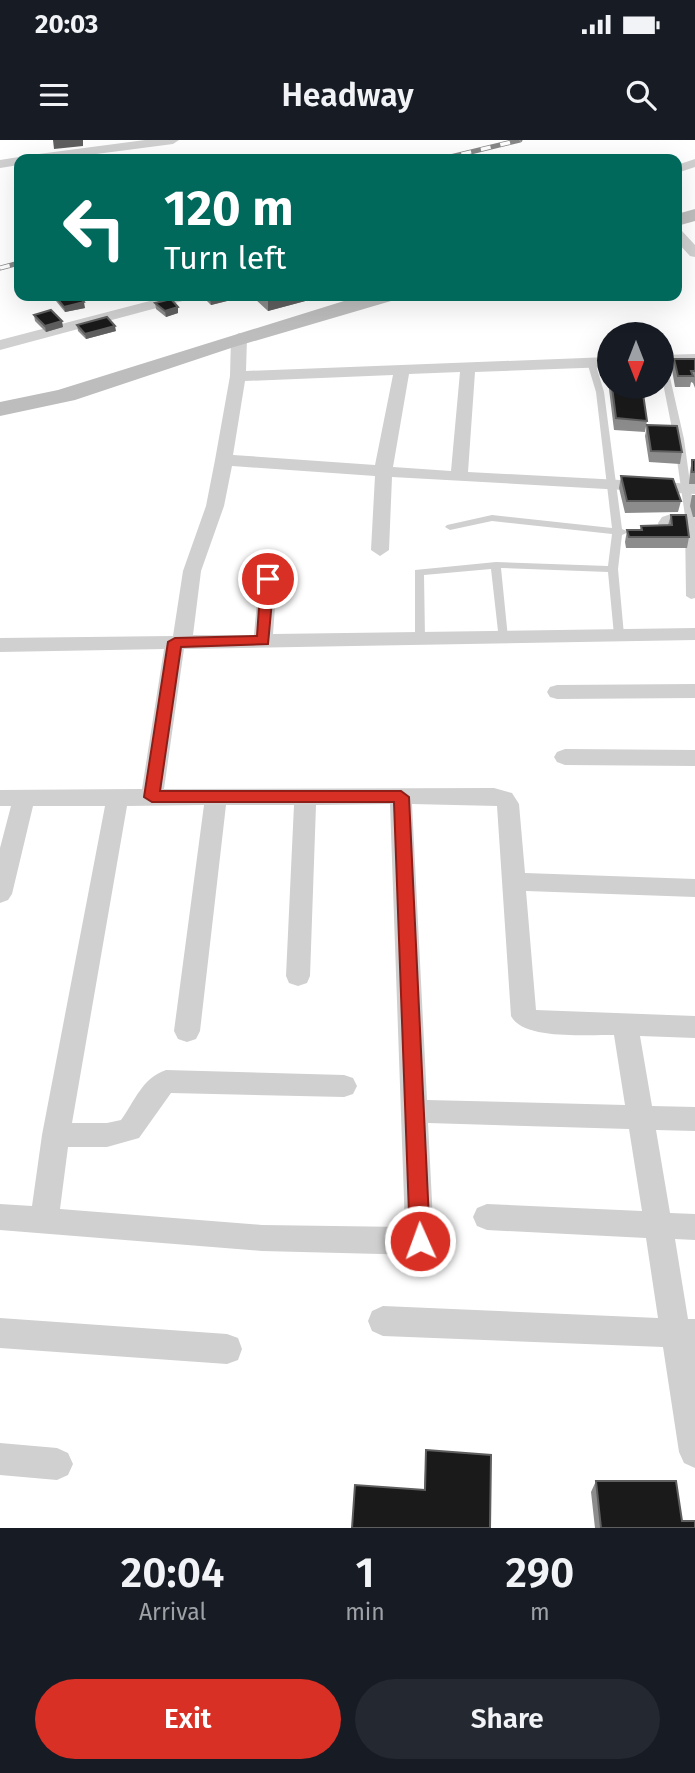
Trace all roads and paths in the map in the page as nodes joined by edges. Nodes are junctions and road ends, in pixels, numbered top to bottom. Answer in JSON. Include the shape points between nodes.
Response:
{"nodes":[{"id":1,"x":173,"y":140,"type":"edge"},
{"id":2,"x":69,"y":154,"type":"edge"},
{"id":3,"x":682,"y":238,"type":"edge"},
{"id":4,"x":695,"y":253,"type":"edge"},
{"id":5,"x":166,"y":301,"type":"edge"},
{"id":6,"x":327,"y":301,"type":"edge"},
{"id":7,"x":366,"y":301,"type":"edge"},
{"id":8,"x":239,"y":338,"type":"junction"},
{"id":9,"x":0,"y":345,"type":"edge"},
{"id":10,"x":695,"y":359,"type":"edge"},
{"id":11,"x":674,"y":360,"type":"edge"},
{"id":12,"x":591,"y":362,"type":"junction"},
{"id":13,"x":597,"y":362,"type":"edge"},
{"id":14,"x":468,"y":366,"type":"junction"},
{"id":15,"x":402,"y":370,"type":"junction"},
{"id":16,"x":238,"y":376,"type":"junction"},
{"id":17,"x":0,"y":398,"type":"edge"},
{"id":18,"x":670,"y":399,"type":"edge"},
{"id":19,"x":0,"y":409,"type":"edge"},
{"id":20,"x":224,"y":460,"type":"junction"},
{"id":21,"x":386,"y":471,"type":"junction"},
{"id":22,"x":459,"y":476,"type":"junction"},
{"id":23,"x":612,"y":485,"type":"junction"},
{"id":24,"x":690,"y":489,"type":"edge"},
{"id":25,"x":690,"y":519,"type":"junction"},
{"id":26,"x":450,"y":527,"type":"dead end"},
{"id":27,"x":617,"y":532,"type":"junction"},
{"id":28,"x":380,"y":550,"type":"dead end"},
{"id":29,"x":496,"y":565,"type":"junction"},
{"id":30,"x":613,"y":569,"type":"junction"},
{"id":31,"x":268,"y":579,"type":"dead end"},
{"id":32,"x":691,"y":596,"type":"dead end"},
{"id":33,"x":695,"y":634,"type":"edge"},
{"id":34,"x":619,"y":635,"type":"junction"},
{"id":35,"x":503,"y":638,"type":"junction"},
{"id":36,"x":420,"y":639,"type":"junction"},
{"id":37,"x":264,"y":641,"type":"junction"},
{"id":38,"x":179,"y":642,"type":"junction"},
{"id":39,"x":0,"y":645,"type":"edge"},
{"id":40,"x":695,"y":691,"type":"edge"},
{"id":41,"x":557,"y":692,"type":"dead end"},
{"id":42,"x":565,"y":757,"type":"dead end"},
{"id":43,"x":695,"y":758,"type":"edge"},
{"id":44,"x":118,"y":796,"type":"junction"},
{"id":45,"x":24,"y":797,"type":"junction"},
{"id":46,"x":152,"y":797,"type":"junction"},
{"id":47,"x":216,"y":797,"type":"junction"},
{"id":48,"x":305,"y":797,"type":"junction"},
{"id":49,"x":401,"y":797,"type":"junction"},
{"id":50,"x":0,"y":798,"type":"edge"},
{"id":51,"x":513,"y":882,"type":"junction"},
{"id":52,"x":695,"y":888,"type":"edge"},
{"id":53,"x":0,"y":894,"type":"edge"},
{"id":54,"x":298,"y":976,"type":"dead end"},
{"id":55,"x":625,"y":1027,"type":"junction"},
{"id":56,"x":695,"y":1027,"type":"edge"},
{"id":57,"x":187,"y":1031,"type":"dead end"},
{"id":58,"x":344,"y":1086,"type":"dead end"},
{"id":59,"x":416,"y":1111,"type":"junction"},
{"id":60,"x":640,"y":1117,"type":"junction"},
{"id":61,"x":695,"y":1119,"type":"edge"},
{"id":62,"x":56,"y":1135,"type":"junction"},
{"id":63,"x":0,"y":1217,"type":"edge"},
{"id":64,"x":487,"y":1217,"type":"dead end"},
{"id":65,"x":44,"y":1220,"type":"junction"},
{"id":66,"x":658,"y":1226,"type":"junction"},
{"id":67,"x":695,"y":1227,"type":"edge"},
{"id":68,"x":383,"y":1321,"type":"dead end"},
{"id":69,"x":0,"y":1332,"type":"edge"},
{"id":70,"x":685,"y":1334,"type":"edge"},
{"id":71,"x":228,"y":1349,"type":"dead end"},
{"id":72,"x":695,"y":1452,"type":"edge"},
{"id":73,"x":0,"y":1459,"type":"edge"},
{"id":74,"x":57,"y":1464,"type":"dead end"}],
"edges":[{"from":1,"to":2,"type":"street"},
{"from":3,"to":4,"type":"street"},
{"from":5,"to":9,"type":"street"},
{"from":6,"to":17,"type":"street"},
{"from":7,"to":8,"type":"street"},
{"from":8,"to":16,"type":"street"},
{"from":8,"to":19,"type":"street","via":[[83,390]]},
{"from":10,"to":11,"type":"street"},
{"from":12,"to":13,"type":"street"},
{"from":12,"to":14,"type":"street"},
{"from":12,"to":23,"type":"lane","via":[[600,392]]},
{"from":14,"to":15,"type":"street"},
{"from":14,"to":22,"type":"street"},
{"from":15,"to":16,"type":"street"},
{"from":15,"to":21,"type":"street"},
{"from":16,"to":20,"type":"street"},
{"from":18,"to":24,"type":"lane"},
{"from":20,"to":21,"type":"street"},
{"from":20,"to":38,"type":"street","via":[[215,506],[191,571]]},
{"from":21,"to":22,"type":"street"},
{"from":21,"to":28,"type":"street"},
{"from":22,"to":23,"type":"street"},
{"from":23,"to":24,"type":"street"},
{"from":23,"to":27,"type":"lane"},
{"from":24,"to":25,"type":"lane"},
{"from":25,"to":27,"type":"lane","via":[[664,519],[663,533]]},
{"from":25,"to":32,"type":"lane"},
{"from":26,"to":27,"type":"lane","via":[[492,518]]},
{"from":27,"to":30,"type":"lane"},
{"from":29,"to":30,"type":"lane"},
{"from":29,"to":35,"type":"lane"},
{"from":29,"to":36,"type":"lane","via":[[419,572]]},
{"from":30,"to":34,"type":"lane"},
{"from":31,"to":37,"type":"street"},
{"from":33,"to":34,"type":"street"},
{"from":34,"to":35,"type":"street"},
{"from":35,"to":36,"type":"street"},
{"from":36,"to":37,"type":"street"},
{"from":37,"to":38,"type":"street"},
{"from":38,"to":39,"type":"street"},
{"from":38,"to":46,"type":"street"},
{"from":40,"to":41,"type":"street"},
{"from":42,"to":43,"type":"street"},
{"from":44,"to":45,"type":"street"},
{"from":44,"to":46,"type":"street"},
{"from":44,"to":62,"type":"street"},
{"from":45,"to":50,"type":"street"},
{"from":45,"to":53,"type":"street"},
{"from":46,"to":47,"type":"street"},
{"from":47,"to":48,"type":"street"},
{"from":47,"to":57,"type":"street"},
{"from":48,"to":49,"type":"street"},
{"from":48,"to":54,"type":"street"},
{"from":49,"to":51,"type":"street","via":[[504,799]]},
{"from":49,"to":59,"type":"street"},
{"from":51,"to":52,"type":"street"},
{"from":51,"to":55,"type":"street","via":[[524,1016],[535,1022]]},
{"from":55,"to":56,"type":"street"},
{"from":55,"to":60,"type":"street"},
{"from":58,"to":62,"type":"street","via":[[166,1081],[156,1087],[130,1130]]},
{"from":59,"to":60,"type":"street"},
{"from":59,"to":65,"type":"street","via":[[420,1241],[262,1238]]},
{"from":60,"to":61,"type":"street"},
{"from":60,"to":66,"type":"street"},
{"from":62,"to":65,"type":"street"},
{"from":63,"to":65,"type":"street"},
{"from":64,"to":66,"type":"street"},
{"from":66,"to":67,"type":"street"},
{"from":66,"to":70,"type":"street"},
{"from":68,"to":70,"type":"street"},
{"from":69,"to":71,"type":"street"},
{"from":70,"to":72,"type":"street"},
{"from":73,"to":74,"type":"street"}]}
